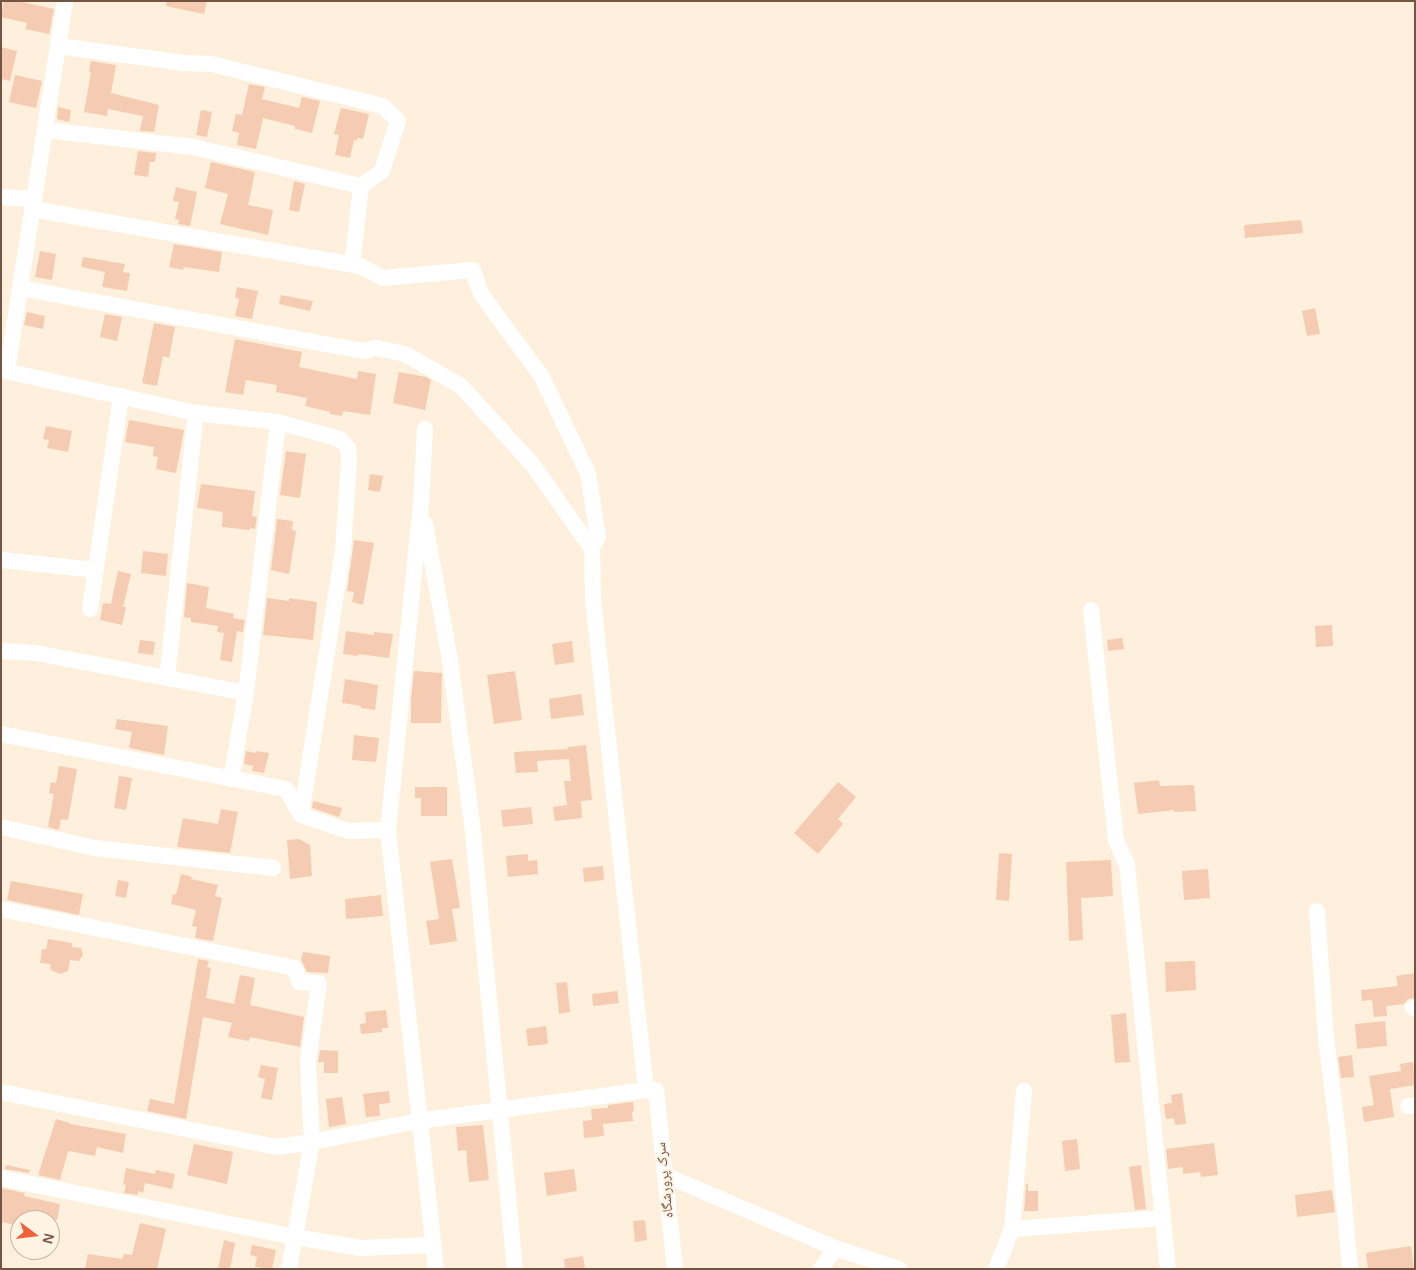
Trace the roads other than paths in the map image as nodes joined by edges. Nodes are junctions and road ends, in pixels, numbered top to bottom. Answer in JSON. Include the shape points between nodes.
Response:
{"nodes":[{"id":1,"x":65,"y":1,"type":"edge"},
{"id":2,"x":58,"y":46,"type":"junction"},
{"id":3,"x":45,"y":130,"type":"junction"},
{"id":4,"x":362,"y":186,"type":"junction"},
{"id":5,"x":1,"y":197,"type":"edge"},
{"id":6,"x":33,"y":204,"type":"junction"},
{"id":7,"x":352,"y":265,"type":"junction"},
{"id":8,"x":20,"y":288,"type":"junction"},
{"id":9,"x":4,"y":371,"type":"edge"},
{"id":10,"x":121,"y":396,"type":"junction"},
{"id":11,"x":196,"y":413,"type":"junction"},
{"id":12,"x":278,"y":422,"type":"junction"},
{"id":13,"x":425,"y":429,"type":"dead end"},
{"id":14,"x":421,"y":504,"type":"junction"},
{"id":15,"x":592,"y":549,"type":"junction"},
{"id":16,"x":1,"y":560,"type":"edge"},
{"id":17,"x":96,"y":570,"type":"junction"},
{"id":18,"x":90,"y":609,"type":"dead end"},
{"id":19,"x":1091,"y":610,"type":"dead end"},
{"id":20,"x":1,"y":651,"type":"edge"},
{"id":21,"x":167,"y":678,"type":"junction"},
{"id":22,"x":246,"y":693,"type":"junction"},
{"id":23,"x":1,"y":734,"type":"edge"},
{"id":24,"x":231,"y":779,"type":"junction"},
{"id":25,"x":301,"y":815,"type":"junction"},
{"id":26,"x":1,"y":827,"type":"edge"},
{"id":27,"x":388,"y":830,"type":"junction"},
{"id":28,"x":273,"y":868,"type":"dead end"},
{"id":29,"x":1,"y":909,"type":"edge"},
{"id":30,"x":1317,"y":910,"type":"dead end"},
{"id":31,"x":651,"y":1090,"type":"junction"},
{"id":32,"x":1024,"y":1091,"type":"dead end"},
{"id":33,"x":1,"y":1092,"type":"edge"},
{"id":34,"x":500,"y":1109,"type":"junction"},
{"id":35,"x":418,"y":1121,"type":"junction"},
{"id":36,"x":312,"y":1142,"type":"junction"},
{"id":37,"x":665,"y":1175,"type":"junction"},
{"id":38,"x":1,"y":1178,"type":"edge"},
{"id":39,"x":1162,"y":1218,"type":"junction"},
{"id":40,"x":1012,"y":1229,"type":"junction"},
{"id":41,"x":295,"y":1237,"type":"junction"},
{"id":42,"x":433,"y":1245,"type":"junction"},
{"id":43,"x":835,"y":1248,"type":"junction"},
{"id":44,"x":1164,"y":1268,"type":"edge"},
{"id":45,"x":289,"y":1269,"type":"edge"},
{"id":46,"x":436,"y":1269,"type":"edge"},
{"id":47,"x":515,"y":1269,"type":"edge"},
{"id":48,"x":675,"y":1269,"type":"edge"},
{"id":49,"x":821,"y":1269,"type":"edge"},
{"id":50,"x":899,"y":1269,"type":"edge"},
{"id":51,"x":996,"y":1269,"type":"edge"},
{"id":52,"x":1350,"y":1269,"type":"edge"}],
"edges":[{"from":1,"to":2,"type":"street"},
{"from":2,"to":3,"type":"street"},
{"from":2,"to":4,"type":"street","via":[[212,64],[383,106],[398,121],[382,172]]},
{"from":3,"to":4,"type":"street","via":[[193,148]]},
{"from":3,"to":6,"type":"street"},
{"from":4,"to":7,"type":"street"},
{"from":5,"to":6,"type":"street"},
{"from":6,"to":7,"type":"street"},
{"from":6,"to":8,"type":"street"},
{"from":7,"to":15,"type":"street","name":"سرک پرورشگاه","via":[[383,278],[473,270],[481,294],[542,376],[588,474],[598,537]]},
{"from":8,"to":9,"type":"street"},
{"from":8,"to":15,"type":"street","via":[[362,351],[376,348],[405,354],[461,386],[532,464]]},
{"from":9,"to":10,"type":"street"},
{"from":10,"to":11,"type":"street"},
{"from":10,"to":17,"type":"street"},
{"from":11,"to":12,"type":"street"},
{"from":11,"to":21,"type":"street"},
{"from":12,"to":22,"type":"street"},
{"from":12,"to":25,"type":"street","via":[[340,440],[348,448],[349,460],[343,550]]},
{"from":13,"to":14,"type":"street"},
{"from":14,"to":27,"type":"street"},
{"from":14,"to":34,"type":"street","via":[[449,654],[472,823]]},
{"from":15,"to":31,"type":"street","name":"سرک پرورشگاه","via":[[593,600]]},
{"from":16,"to":17,"type":"street"},
{"from":17,"to":18,"type":"street"},
{"from":19,"to":39,"type":"street","via":[[1116,840],[1127,865]]},
{"from":20,"to":21,"type":"street","via":[[36,653]]},
{"from":21,"to":22,"type":"street"},
{"from":22,"to":24,"type":"street"},
{"from":23,"to":24,"type":"street"},
{"from":24,"to":25,"type":"street","via":[[286,789]]},
{"from":25,"to":27,"type":"street","via":[[348,832]]},
{"from":26,"to":28,"type":"street","via":[[95,848]]},
{"from":27,"to":35,"type":"street"},
{"from":29,"to":36,"type":"street","via":[[296,968],[299,982],[319,983],[308,1062]]},
{"from":30,"to":52,"type":"street","via":[[1326,1038]]},
{"from":31,"to":34,"type":"street"},
{"from":31,"to":37,"type":"street","name":"سرک پرورشگاه"},
{"from":32,"to":40,"type":"street"},
{"from":33,"to":36,"type":"street","via":[[277,1146]]},
{"from":34,"to":35,"type":"street"},
{"from":34,"to":47,"type":"street"},
{"from":35,"to":36,"type":"street"},
{"from":35,"to":42,"type":"street"},
{"from":36,"to":41,"type":"street"},
{"from":37,"to":43,"type":"street"},
{"from":37,"to":48,"type":"street","name":"سرک پرورشگاه"},
{"from":38,"to":41,"type":"street"},
{"from":39,"to":40,"type":"street"},
{"from":39,"to":44,"type":"street"},
{"from":40,"to":51,"type":"street"},
{"from":41,"to":42,"type":"street","via":[[361,1248]]},
{"from":41,"to":45,"type":"street"},
{"from":42,"to":46,"type":"street"},
{"from":43,"to":49,"type":"street"},
{"from":43,"to":50,"type":"street"}]}
